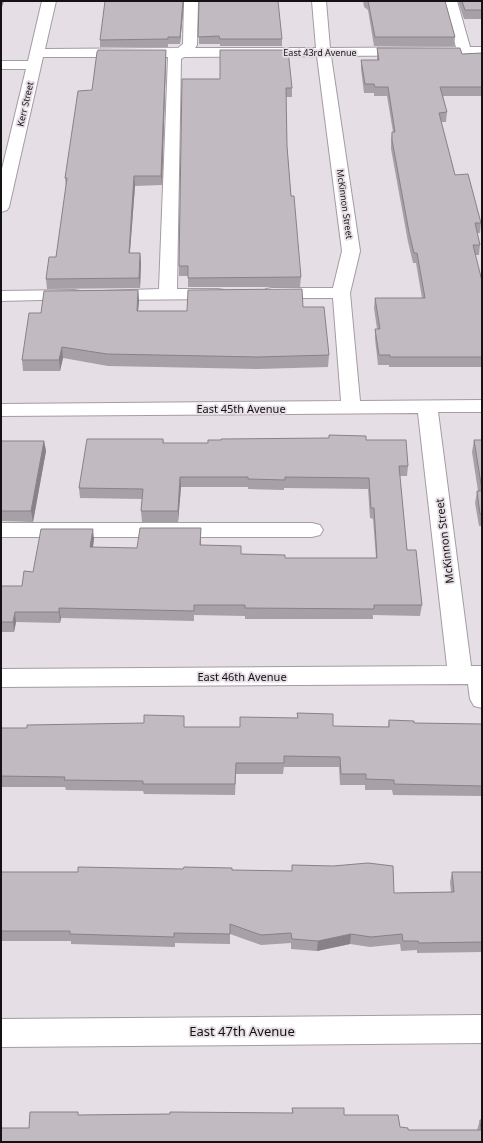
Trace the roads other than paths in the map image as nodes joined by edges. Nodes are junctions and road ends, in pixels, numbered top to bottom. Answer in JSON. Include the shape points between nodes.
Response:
{"nodes":[{"id":1,"x":49,"y":1,"type":"edge"},
{"id":2,"x":191,"y":1,"type":"edge"},
{"id":3,"x":319,"y":1,"type":"edge"},
{"id":4,"x":450,"y":1,"type":"edge"},
{"id":5,"x":464,"y":51,"type":"junction"},
{"id":6,"x":482,"y":51,"type":"edge"},
{"id":7,"x":181,"y":52,"type":"junction"},
{"id":8,"x":324,"y":52,"type":"junction"},
{"id":9,"x":36,"y":59,"type":"junction"},
{"id":10,"x":1,"y":65,"type":"edge"},
{"id":11,"x":1,"y":207,"type":"edge"},
{"id":12,"x":341,"y":293,"type":"junction"},
{"id":13,"x":168,"y":294,"type":"junction"},
{"id":14,"x":1,"y":296,"type":"edge"},
{"id":15,"x":427,"y":406,"type":"junction"},
{"id":16,"x":482,"y":406,"type":"edge"},
{"id":17,"x":351,"y":407,"type":"junction"},
{"id":18,"x":1,"y":410,"type":"edge"},
{"id":19,"x":1,"y":530,"type":"edge"},
{"id":20,"x":312,"y":530,"type":"dead end"},
{"id":21,"x":473,"y":675,"type":"edge"},
{"id":22,"x":1,"y":678,"type":"edge"},
{"id":23,"x":482,"y":699,"type":"edge"},
{"id":24,"x":482,"y":1029,"type":"edge"},
{"id":25,"x":1,"y":1033,"type":"edge"}],
"edges":[{"from":1,"to":9,"type":"street","name":"Kerr Street"},
{"from":2,"to":7,"type":"street","via":[[190,45]]},
{"from":3,"to":8,"type":"street","name":"McKinnon Street"},
{"from":4,"to":5,"type":"street"},
{"from":5,"to":6,"type":"street","name":"East 43rd Avenue"},
{"from":5,"to":8,"type":"street","name":"East 43rd Avenue"},
{"from":7,"to":8,"type":"street","name":"East 43rd Avenue"},
{"from":7,"to":9,"type":"street","name":"East 43rd Avenue"},
{"from":7,"to":13,"type":"street","via":[[174,58]]},
{"from":8,"to":12,"type":"street","name":"McKinnon Street","via":[[351,251]]},
{"from":9,"to":10,"type":"street","name":"East 43rd Avenue"},
{"from":9,"to":11,"type":"street","name":"Kerr Street"},
{"from":12,"to":13,"type":"street"},
{"from":12,"to":17,"type":"street","name":"McKinnon Street"},
{"from":13,"to":14,"type":"street"},
{"from":15,"to":16,"type":"street","name":"East 45th Avenue"},
{"from":15,"to":17,"type":"street","name":"East 45th Avenue"},
{"from":15,"to":21,"type":"street","name":"McKinnon Street"},
{"from":17,"to":18,"type":"street","name":"East 45th Avenue"},
{"from":19,"to":20,"type":"street"},
{"from":21,"to":22,"type":"street","name":"East 46th Avenue"},
{"from":21,"to":23,"type":"street","name":"McKinnon Street"},
{"from":24,"to":25,"type":"street","name":"East 47th Avenue"}]}
